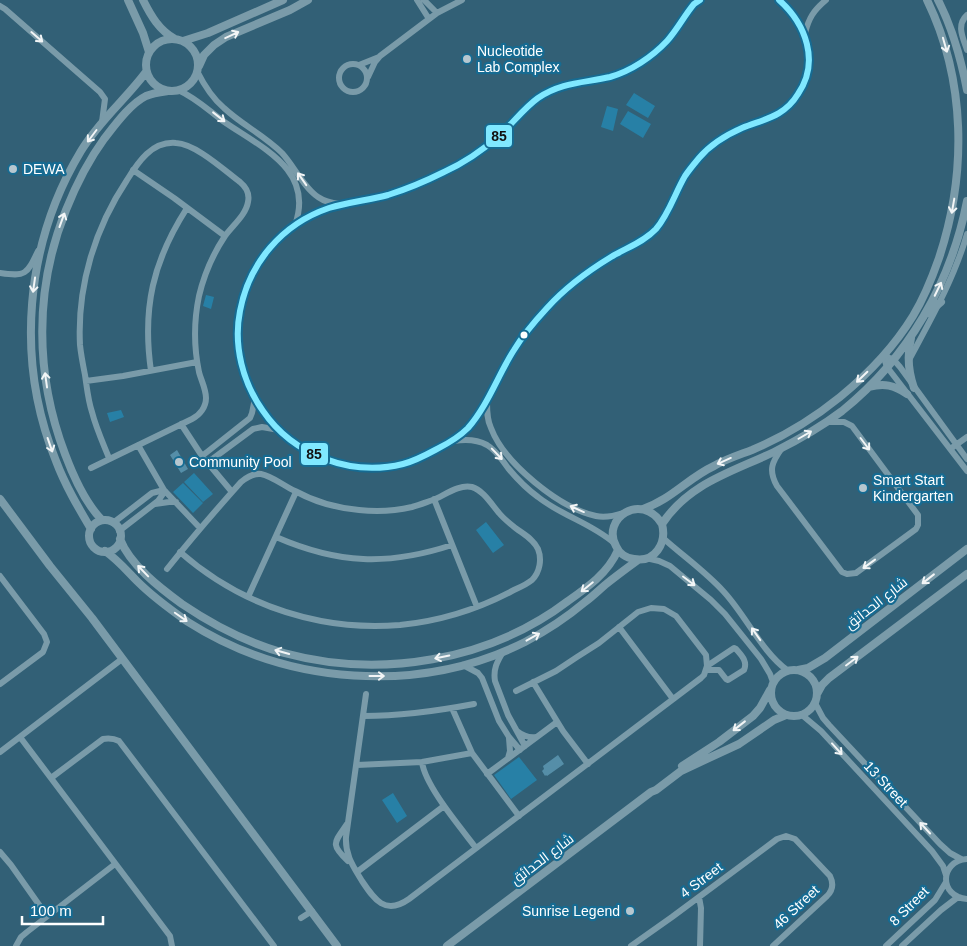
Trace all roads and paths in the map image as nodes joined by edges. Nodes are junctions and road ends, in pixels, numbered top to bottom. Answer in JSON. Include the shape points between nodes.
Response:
{"nodes":[{"id":1,"x":143,"y":0,"type":"edge"},
{"id":2,"x":283,"y":0,"type":"edge"},
{"id":3,"x":308,"y":0,"type":"edge"},
{"id":4,"x":417,"y":0,"type":"edge"},
{"id":5,"x":424,"y":0,"type":"edge"},
{"id":6,"x":462,"y":0,"type":"edge"},
{"id":7,"x":700,"y":0,"type":"edge"},
{"id":8,"x":780,"y":0,"type":"edge"},
{"id":9,"x":826,"y":0,"type":"edge"},
{"id":10,"x":927,"y":0,"type":"edge"},
{"id":11,"x":938,"y":0,"type":"edge"},
{"id":12,"x":129,"y":2,"type":"edge"},
{"id":13,"x":0,"y":6,"type":"edge"},
{"id":14,"x":437,"y":13,"type":"junction"},
{"id":15,"x":967,"y":15,"type":"edge"},
{"id":16,"x":428,"y":19,"type":"junction"},
{"id":17,"x":804,"y":33,"type":"junction"},
{"id":18,"x":179,"y":40,"type":"junction"},
{"id":19,"x":967,"y":50,"type":"edge"},
{"id":20,"x":149,"y":52,"type":"junction"},
{"id":21,"x":380,"y":56,"type":"junction"},
{"id":22,"x":964,"y":62,"type":"edge"},
{"id":23,"x":359,"y":65,"type":"junction"},
{"id":24,"x":197,"y":69,"type":"junction"},
{"id":25,"x":146,"y":72,"type":"junction"},
{"id":26,"x":368,"y":78,"type":"junction"},
{"id":27,"x":178,"y":90,"type":"junction"},
{"id":28,"x":967,"y":90,"type":"edge"},
{"id":29,"x":168,"y":91,"type":"junction"},
{"id":30,"x":102,"y":123,"type":"junction"},
{"id":31,"x":133,"y":170,"type":"junction"},
{"id":32,"x":967,"y":200,"type":"edge"},
{"id":33,"x":341,"y":204,"type":"junction"},
{"id":34,"x":186,"y":208,"type":"junction"},
{"id":35,"x":295,"y":225,"type":"junction"},
{"id":36,"x":967,"y":234,"type":"edge"},
{"id":37,"x":225,"y":236,"type":"junction"},
{"id":38,"x":42,"y":243,"type":"junction"},
{"id":39,"x":0,"y":273,"type":"edge"},
{"id":40,"x":941,"y":302,"type":"junction"},
{"id":41,"x":923,"y":318,"type":"junction"},
{"id":42,"x":912,"y":336,"type":"junction"},
{"id":43,"x":886,"y":357,"type":"junction"},
{"id":44,"x":908,"y":361,"type":"junction"},
{"id":45,"x":197,"y":362,"type":"junction"},
{"id":46,"x":887,"y":367,"type":"junction"},
{"id":47,"x":151,"y":371,"type":"junction"},
{"id":48,"x":86,"y":381,"type":"junction"},
{"id":49,"x":869,"y":387,"type":"junction"},
{"id":50,"x":914,"y":388,"type":"junction"},
{"id":51,"x":907,"y":394,"type":"junction"},
{"id":52,"x":255,"y":398,"type":"junction"},
{"id":53,"x":488,"y":398,"type":"junction"},
{"id":54,"x":826,"y":422,"type":"junction"},
{"id":55,"x":181,"y":424,"type":"junction"},
{"id":56,"x":279,"y":430,"type":"junction"},
{"id":57,"x":949,"y":435,"type":"junction"},
{"id":58,"x":967,"y":436,"type":"edge"},
{"id":59,"x":224,"y":439,"type":"junction"},
{"id":60,"x":452,"y":441,"type":"junction"},
{"id":61,"x":138,"y":445,"type":"junction"},
{"id":62,"x":956,"y":445,"type":"junction"},
{"id":63,"x":195,"y":446,"type":"junction"},
{"id":64,"x":214,"y":446,"type":"junction"},
{"id":65,"x":229,"y":447,"type":"junction"},
{"id":66,"x":782,"y":448,"type":"junction"},
{"id":67,"x":950,"y":450,"type":"junction"},
{"id":68,"x":219,"y":454,"type":"junction"},
{"id":69,"x":202,"y":456,"type":"junction"},
{"id":70,"x":109,"y":458,"type":"junction"},
{"id":71,"x":967,"y":459,"type":"edge"},
{"id":72,"x":207,"y":462,"type":"junction"},
{"id":73,"x":91,"y":468,"type":"dead end"},
{"id":74,"x":967,"y":471,"type":"edge"},
{"id":75,"x":215,"y":472,"type":"junction"},
{"id":76,"x":156,"y":477,"type":"junction"},
{"id":77,"x":164,"y":491,"type":"junction"},
{"id":78,"x":232,"y":492,"type":"junction"},
{"id":79,"x":296,"y":492,"type":"junction"},
{"id":80,"x":147,"y":497,"type":"junction"},
{"id":81,"x":0,"y":499,"type":"edge"},
{"id":82,"x":434,"y":499,"type":"junction"},
{"id":83,"x":176,"y":502,"type":"junction"},
{"id":84,"x":138,"y":503,"type":"junction"},
{"id":85,"x":154,"y":504,"type":"junction"},
{"id":86,"x":643,"y":509,"type":"junction"},
{"id":87,"x":144,"y":512,"type":"junction"},
{"id":88,"x":624,"y":513,"type":"junction"},
{"id":89,"x":102,"y":520,"type":"junction"},
{"id":90,"x":114,"y":523,"type":"junction"},
{"id":91,"x":662,"y":524,"type":"junction"},
{"id":92,"x":200,"y":528,"type":"junction"},
{"id":93,"x":91,"y":529,"type":"junction"},
{"id":94,"x":120,"y":535,"type":"junction"},
{"id":95,"x":276,"y":537,"type":"junction"},
{"id":96,"x":663,"y":538,"type":"junction"},
{"id":97,"x":614,"y":543,"type":"junction"},
{"id":98,"x":452,"y":544,"type":"junction"},
{"id":99,"x":967,"y":549,"type":"edge"},
{"id":100,"x":618,"y":550,"type":"junction"},
{"id":101,"x":105,"y":552,"type":"junction"},
{"id":102,"x":180,"y":552,"type":"junction"},
{"id":103,"x":646,"y":558,"type":"junction"},
{"id":104,"x":638,"y":560,"type":"junction"},
{"id":105,"x":167,"y":569,"type":"dead end"},
{"id":106,"x":967,"y":574,"type":"edge"},
{"id":107,"x":0,"y":576,"type":"edge"},
{"id":108,"x":248,"y":596,"type":"junction"},
{"id":109,"x":477,"y":607,"type":"junction"},
{"id":110,"x":619,"y":627,"type":"junction"},
{"id":111,"x":503,"y":652,"type":"junction"},
{"id":112,"x":122,"y":660,"type":"junction"},
{"id":113,"x":463,"y":665,"type":"junction"},
{"id":114,"x":707,"y":668,"type":"junction"},
{"id":115,"x":787,"y":670,"type":"junction"},
{"id":116,"x":798,"y":670,"type":"junction"},
{"id":117,"x":533,"y":682,"type":"junction"},
{"id":118,"x":0,"y":684,"type":"edge"},
{"id":119,"x":772,"y":686,"type":"junction"},
{"id":120,"x":516,"y":691,"type":"dead end"},
{"id":121,"x":366,"y":694,"type":"dead end"},
{"id":122,"x":817,"y":694,"type":"junction"},
{"id":123,"x":673,"y":699,"type":"junction"},
{"id":124,"x":814,"y":703,"type":"junction"},
{"id":125,"x":474,"y":704,"type":"dead end"},
{"id":126,"x":452,"y":708,"type":"junction"},
{"id":127,"x":802,"y":714,"type":"junction"},
{"id":128,"x":786,"y":715,"type":"junction"},
{"id":129,"x":364,"y":716,"type":"junction"},
{"id":130,"x":510,"y":721,"type":"junction"},
{"id":131,"x":557,"y":722,"type":"junction"},
{"id":132,"x":502,"y":727,"type":"junction"},
{"id":133,"x":516,"y":731,"type":"junction"},
{"id":134,"x":509,"y":736,"type":"junction"},
{"id":135,"x":20,"y":737,"type":"junction"},
{"id":136,"x":536,"y":738,"type":"junction"},
{"id":137,"x":522,"y":748,"type":"junction"},
{"id":138,"x":0,"y":752,"type":"edge"},
{"id":139,"x":472,"y":753,"type":"junction"},
{"id":140,"x":508,"y":758,"type":"junction"},
{"id":141,"x":422,"y":762,"type":"junction"},
{"id":142,"x":357,"y":764,"type":"junction"},
{"id":143,"x":588,"y":764,"type":"junction"},
{"id":144,"x":487,"y":774,"type":"junction"},
{"id":145,"x":51,"y":778,"type":"junction"},
{"id":146,"x":651,"y":792,"type":"junction"},
{"id":147,"x":444,"y":806,"type":"junction"},
{"id":148,"x":519,"y":816,"type":"junction"},
{"id":149,"x":349,"y":821,"type":"junction"},
{"id":150,"x":786,"y":836,"type":"joint"},
{"id":151,"x":476,"y":848,"type":"junction"},
{"id":152,"x":1,"y":855,"type":"edge"},
{"id":153,"x":964,"y":859,"type":"edge"},
{"id":154,"x":115,"y":864,"type":"junction"},
{"id":155,"x":351,"y":864,"type":"junction"},
{"id":156,"x":357,"y":872,"type":"junction"},
{"id":157,"x":946,"y":874,"type":"junction"},
{"id":158,"x":946,"y":882,"type":"junction"},
{"id":159,"x":699,"y":896,"type":"junction"},
{"id":160,"x":958,"y":898,"type":"junction"},
{"id":161,"x":967,"y":899,"type":"edge"},
{"id":162,"x":687,"y":906,"type":"junction"},
{"id":163,"x":312,"y":911,"type":"junction"},
{"id":164,"x":701,"y":914,"type":"junction"},
{"id":165,"x":47,"y":916,"type":"junction"},
{"id":166,"x":300,"y":918,"type":"dead end"},
{"id":167,"x":16,"y":946,"type":"edge"},
{"id":168,"x":172,"y":946,"type":"edge"},
{"id":169,"x":274,"y":946,"type":"edge"},
{"id":170,"x":337,"y":946,"type":"edge"},
{"id":171,"x":447,"y":946,"type":"edge"},
{"id":172,"x":631,"y":946,"type":"edge"},
{"id":173,"x":700,"y":946,"type":"edge"},
{"id":174,"x":772,"y":946,"type":"edge"},
{"id":175,"x":886,"y":946,"type":"edge"},
{"id":176,"x":902,"y":946,"type":"edge"}],
"edges":[{"from":1,"to":12,"type":"street"},
{"from":1,"to":18,"type":"street","via":[[156,24]]},
{"from":2,"to":18,"type":"street","via":[[208,33]]},
{"from":24,"to":3,"type":"street","one_way":true,"via":[[204,55],[226,36]]},
{"from":4,"to":16,"type":"street"},
{"from":5,"to":14,"type":"street"},
{"from":6,"to":14,"type":"street"},
{"from":7,"to":33,"type":"street","via":[[667,41],[640,63],[611,76],[557,88],[537,99],[479,152],[446,171],[388,195]]},
{"from":8,"to":17,"type":"street","via":[[796,17]]},
{"from":9,"to":17,"type":"street","via":[[815,9]]},
{"from":10,"to":43,"type":"street","one_way":true,"via":[[945,45],[956,95],[959,130],[956,186],[952,217],[931,280],[913,316]]},
{"from":11,"to":22,"type":"street"},
{"from":12,"to":20,"type":"street"},
{"from":13,"to":30,"type":"street","one_way":true,"via":[[100,92],[104,99]]},
{"from":14,"to":16,"type":"street"},
{"from":15,"to":19,"type":"street","via":[[960,26]]},
{"from":16,"to":21,"type":"street"},
{"from":17,"to":53,"type":"street","via":[[809,54],[807,74],[799,94],[785,109],[719,140],[700,156],[686,174],[658,227],[646,238],[586,273],[530,327]]},
{"from":18,"to":20,"type":"street","via":[[163,40]]},
{"from":18,"to":24,"type":"street","via":[[195,52]]},
{"from":20,"to":25,"type":"street"},
{"from":21,"to":23,"type":"street"},
{"from":21,"to":26,"type":"street"},
{"from":22,"to":28,"type":"street"},
{"from":23,"to":26,"type":"street"},
{"from":23,"to":26,"type":"street","via":[[344,68],[339,76],[341,86],[357,92]]},
{"from":24,"to":27,"type":"street","via":[[193,80]]},
{"from":33,"to":24,"type":"street","one_way":true,"via":[[319,198],[310,190],[275,146],[220,104],[207,89]]},
{"from":25,"to":29,"type":"street","via":[[154,84]]},
{"from":25,"to":30,"type":"street"},
{"from":27,"to":29,"type":"street"},
{"from":27,"to":35,"type":"street","one_way":true,"via":[[196,99],[280,161],[297,184],[300,194]]},
{"from":89,"to":29,"type":"street","one_way":true,"via":[[76,479],[51,411],[42,354],[44,294],[59,229],[83,172],[110,131],[137,102],[152,94]]},
{"from":30,"to":38,"type":"street","one_way":true,"via":[[70,171]]},
{"from":31,"to":34,"type":"street"},
{"from":31,"to":37,"type":"street","via":[[149,151],[165,144],[182,144],[198,151],[245,186],[248,192],[245,210]]},
{"from":31,"to":48,"type":"street","via":[[105,218],[87,271],[80,345]]},
{"from":41,"to":32,"type":"street","one_way":true,"via":[[953,253]]},
{"from":33,"to":35,"type":"street"},
{"from":34,"to":37,"type":"street"},
{"from":34,"to":47,"type":"street","via":[[166,245],[152,285],[147,328]]},
{"from":35,"to":52,"type":"street","via":[[269,248],[257,264],[242,299],[238,337],[240,356]]},
{"from":36,"to":40,"type":"street"},
{"from":37,"to":45,"type":"street","via":[[211,262],[199,296],[195,329]]},
{"from":38,"to":39,"type":"street","via":[[24,273]]},
{"from":38,"to":93,"type":"street","one_way":true,"via":[[31,321],[35,390],[55,460]]},
{"from":40,"to":41,"type":"street"},
{"from":40,"to":44,"type":"street"},
{"from":41,"to":42,"type":"street"},
{"from":42,"to":43,"type":"street"},
{"from":42,"to":44,"type":"street"},
{"from":43,"to":46,"type":"street"},
{"from":43,"to":50,"type":"street"},
{"from":43,"to":86,"type":"street","one_way":true,"via":[[818,413],[775,439],[712,466],[666,499]]},
{"from":44,"to":50,"type":"street"},
{"from":45,"to":47,"type":"street"},
{"from":45,"to":55,"type":"street","via":[[205,392],[204,408],[197,417]]},
{"from":46,"to":49,"type":"street"},
{"from":46,"to":51,"type":"street"},
{"from":47,"to":48,"type":"street"},
{"from":48,"to":70,"type":"street","via":[[92,413]]},
{"from":49,"to":51,"type":"street","via":[[887,384]]},
{"from":49,"to":54,"type":"street"},
{"from":50,"to":57,"type":"street"},
{"from":51,"to":67,"type":"street"},
{"from":52,"to":56,"type":"street"},
{"from":52,"to":59,"type":"street","via":[[250,418]]},
{"from":53,"to":60,"type":"street","via":[[467,429]]},
{"from":88,"to":53,"type":"street","one_way":true,"via":[[606,517],[589,514],[536,484],[494,436],[488,419]]},
{"from":66,"to":54,"type":"street","one_way":true},
{"from":54,"to":66,"type":"street","one_way":true,"via":[[844,422],[852,426],[918,515],[916,529],[856,573],[842,572],[777,486],[772,466]]},
{"from":55,"to":61,"type":"street"},
{"from":55,"to":63,"type":"street"},
{"from":56,"to":60,"type":"street","via":[[317,456],[361,468],[404,464]]},
{"from":56,"to":65,"type":"street","via":[[257,428]]},
{"from":57,"to":58,"type":"street"},
{"from":57,"to":62,"type":"street"},
{"from":58,"to":62,"type":"street"},
{"from":59,"to":64,"type":"street"},
{"from":59,"to":65,"type":"street"},
{"from":60,"to":97,"type":"street","one_way":true,"via":[[478,441],[492,448],[537,496],[560,512],[596,529]]},
{"from":61,"to":70,"type":"street"},
{"from":61,"to":76,"type":"street"},
{"from":62,"to":67,"type":"street"},
{"from":62,"to":71,"type":"street"},
{"from":63,"to":64,"type":"street"},
{"from":63,"to":69,"type":"street"},
{"from":64,"to":69,"type":"street"},
{"from":65,"to":68,"type":"street"},
{"from":66,"to":91,"type":"street","via":[[697,489],[675,507]]},
{"from":67,"to":74,"type":"street"},
{"from":68,"to":72,"type":"street"},
{"from":68,"to":75,"type":"street"},
{"from":69,"to":72,"type":"street"},
{"from":70,"to":73,"type":"street"},
{"from":72,"to":75,"type":"street"},
{"from":75,"to":78,"type":"street"},
{"from":76,"to":77,"type":"street"},
{"from":76,"to":80,"type":"street"},
{"from":77,"to":80,"type":"street"},
{"from":77,"to":83,"type":"street"},
{"from":77,"to":85,"type":"street"},
{"from":78,"to":79,"type":"street","via":[[246,478],[258,474]]},
{"from":78,"to":92,"type":"street"},
{"from":79,"to":82,"type":"street","via":[[318,502],[365,511],[412,507]]},
{"from":79,"to":95,"type":"street"},
{"from":80,"to":84,"type":"street"},
{"from":81,"to":112,"type":"street"},
{"from":82,"to":98,"type":"street"},
{"from":82,"to":109,"type":"street","via":[[458,488],[474,488],[537,547],[539,570],[532,579]]},
{"from":83,"to":85,"type":"street"},
{"from":83,"to":92,"type":"street"},
{"from":84,"to":87,"type":"street"},
{"from":84,"to":90,"type":"street"},
{"from":85,"to":87,"type":"street"},
{"from":86,"to":88,"type":"street"},
{"from":86,"to":91,"type":"street","via":[[651,512]]},
{"from":87,"to":94,"type":"street"},
{"from":88,"to":97,"type":"street","via":[[612,532]]},
{"from":89,"to":90,"type":"street"},
{"from":89,"to":93,"type":"street"},
{"from":90,"to":94,"type":"street"},
{"from":91,"to":96,"type":"street"},
{"from":92,"to":102,"type":"street"},
{"from":93,"to":101,"type":"street","via":[[91,544]]},
{"from":100,"to":94,"type":"street","one_way":true,"via":[[610,566],[580,593],[544,618],[503,639],[435,659],[355,664],[283,653],[209,621],[145,574],[127,554]]},
{"from":94,"to":101,"type":"street","via":[[113,549]]},
{"from":95,"to":98,"type":"street","via":[[318,553],[363,559],[408,556]]},
{"from":95,"to":108,"type":"street"},
{"from":96,"to":103,"type":"street","via":[[660,547]]},
{"from":115,"to":96,"type":"street","one_way":true,"via":[[774,659],[723,591]]},
{"from":97,"to":100,"type":"street"},
{"from":98,"to":109,"type":"street"},
{"from":99,"to":116,"type":"street","name":"شارع الحدائق","one_way":true,"via":[[825,658]]},
{"from":100,"to":104,"type":"street","via":[[630,559]]},
{"from":101,"to":113,"type":"street","one_way":true,"via":[[188,622],[235,647],[282,664],[328,673],[382,676],[409,675]]},
{"from":102,"to":105,"type":"street"},
{"from":102,"to":108,"type":"street","via":[[227,586]]},
{"from":103,"to":104,"type":"street"},
{"from":103,"to":119,"type":"street","one_way":true,"via":[[670,566],[725,614],[770,674]]},
{"from":111,"to":104,"type":"street","one_way":true,"via":[[566,617]]},
{"from":122,"to":106,"type":"street","one_way":true,"via":[[829,678]]},
{"from":107,"to":118,"type":"street","via":[[44,634],[46,642],[43,652]]},
{"from":108,"to":109,"type":"street","via":[[303,617],[360,625],[420,622]]},
{"from":110,"to":114,"type":"street","via":[[644,609],[658,608],[670,612],[681,621],[703,651]]},
{"from":110,"to":117,"type":"street","via":[[577,658]]},
{"from":110,"to":123,"type":"street"},
{"from":111,"to":113,"type":"street"},
{"from":111,"to":130,"type":"street","via":[[495,664],[494,675]]},
{"from":112,"to":135,"type":"street"},
{"from":112,"to":163,"type":"street"},
{"from":113,"to":132,"type":"street","via":[[482,678]]},
{"from":114,"to":114,"type":"street","via":[[717,669],[728,680],[746,667],[734,648]]},
{"from":114,"to":123,"type":"street","via":[[701,678]]},
{"from":115,"to":116,"type":"street"},
{"from":115,"to":119,"type":"street"},
{"from":116,"to":122,"type":"street","via":[[812,678]]},
{"from":117,"to":120,"type":"street"},
{"from":117,"to":131,"type":"street"},
{"from":119,"to":128,"type":"street","via":[[771,700]]},
{"from":119,"to":146,"type":"street","name":"شارع الحدائق","one_way":true,"via":[[753,716],[687,762]]},
{"from":121,"to":129,"type":"street"},
{"from":122,"to":124,"type":"street"},
{"from":123,"to":143,"type":"street"},
{"from":124,"to":127,"type":"street"},
{"from":153,"to":124,"type":"street","name":"13 Street","one_way":true,"via":[[940,844],[829,725]]},
{"from":125,"to":126,"type":"street"},
{"from":126,"to":129,"type":"street"},
{"from":126,"to":139,"type":"street"},
{"from":127,"to":128,"type":"street"},
{"from":127,"to":157,"type":"street","name":"13 Street","one_way":true,"via":[[932,851]]},
{"from":128,"to":146,"type":"street","name":"شارع الحدائق","via":[[739,744],[680,772]]},
{"from":129,"to":142,"type":"street"},
{"from":130,"to":132,"type":"street"},
{"from":130,"to":133,"type":"street"},
{"from":131,"to":136,"type":"street"},
{"from":131,"to":143,"type":"street"},
{"from":132,"to":134,"type":"street"},
{"from":133,"to":136,"type":"street"},
{"from":133,"to":137,"type":"street"},
{"from":134,"to":137,"type":"street"},
{"from":134,"to":140,"type":"street"},
{"from":135,"to":138,"type":"street"},
{"from":135,"to":145,"type":"street"},
{"from":136,"to":137,"type":"street"},
{"from":137,"to":140,"type":"street"},
{"from":139,"to":141,"type":"street"},
{"from":139,"to":144,"type":"street"},
{"from":140,"to":144,"type":"street"},
{"from":141,"to":142,"type":"street"},
{"from":141,"to":147,"type":"street","via":[[426,778]]},
{"from":142,"to":149,"type":"street"},
{"from":143,"to":148,"type":"street"},
{"from":144,"to":148,"type":"street"},
{"from":145,"to":154,"type":"street"},
{"from":145,"to":169,"type":"street","via":[[103,740],[119,741]]},
{"from":146,"to":171,"type":"street","name":"شارع الحدائق"},
{"from":147,"to":151,"type":"street"},
{"from":147,"to":156,"type":"street"},
{"from":148,"to":151,"type":"street"},
{"from":149,"to":155,"type":"street","via":[[346,848]]},
{"from":149,"to":155,"type":"street","via":[[336,844],[338,851]]},
{"from":150,"to":159,"type":"street","name":"4 Street","via":[[777,839]]},
{"from":150,"to":174,"type":"street","name":"46 Street","via":[[795,839],[830,876],[833,884],[827,896]]},
{"from":151,"to":156,"type":"street","via":[[398,905],[376,900]]},
{"from":152,"to":165,"type":"street"},
{"from":153,"to":157,"type":"street","via":[[951,865]]},
{"from":154,"to":165,"type":"street"},
{"from":154,"to":168,"type":"street","via":[[170,936]]},
{"from":155,"to":156,"type":"street"},
{"from":157,"to":158,"type":"street"},
{"from":158,"to":160,"type":"street","via":[[948,889]]},
{"from":158,"to":175,"type":"street","name":"8 Street","via":[[935,900]]},
{"from":159,"to":162,"type":"street","name":"4 Street"},
{"from":159,"to":164,"type":"street"},
{"from":160,"to":161,"type":"street"},
{"from":160,"to":176,"type":"street","name":"8 Street"},
{"from":162,"to":164,"type":"street"},
{"from":162,"to":172,"type":"street","name":"4 Street"},
{"from":163,"to":166,"type":"street"},
{"from":163,"to":170,"type":"street"},
{"from":164,"to":173,"type":"street"},
{"from":165,"to":167,"type":"street","via":[[26,932]]}]}
